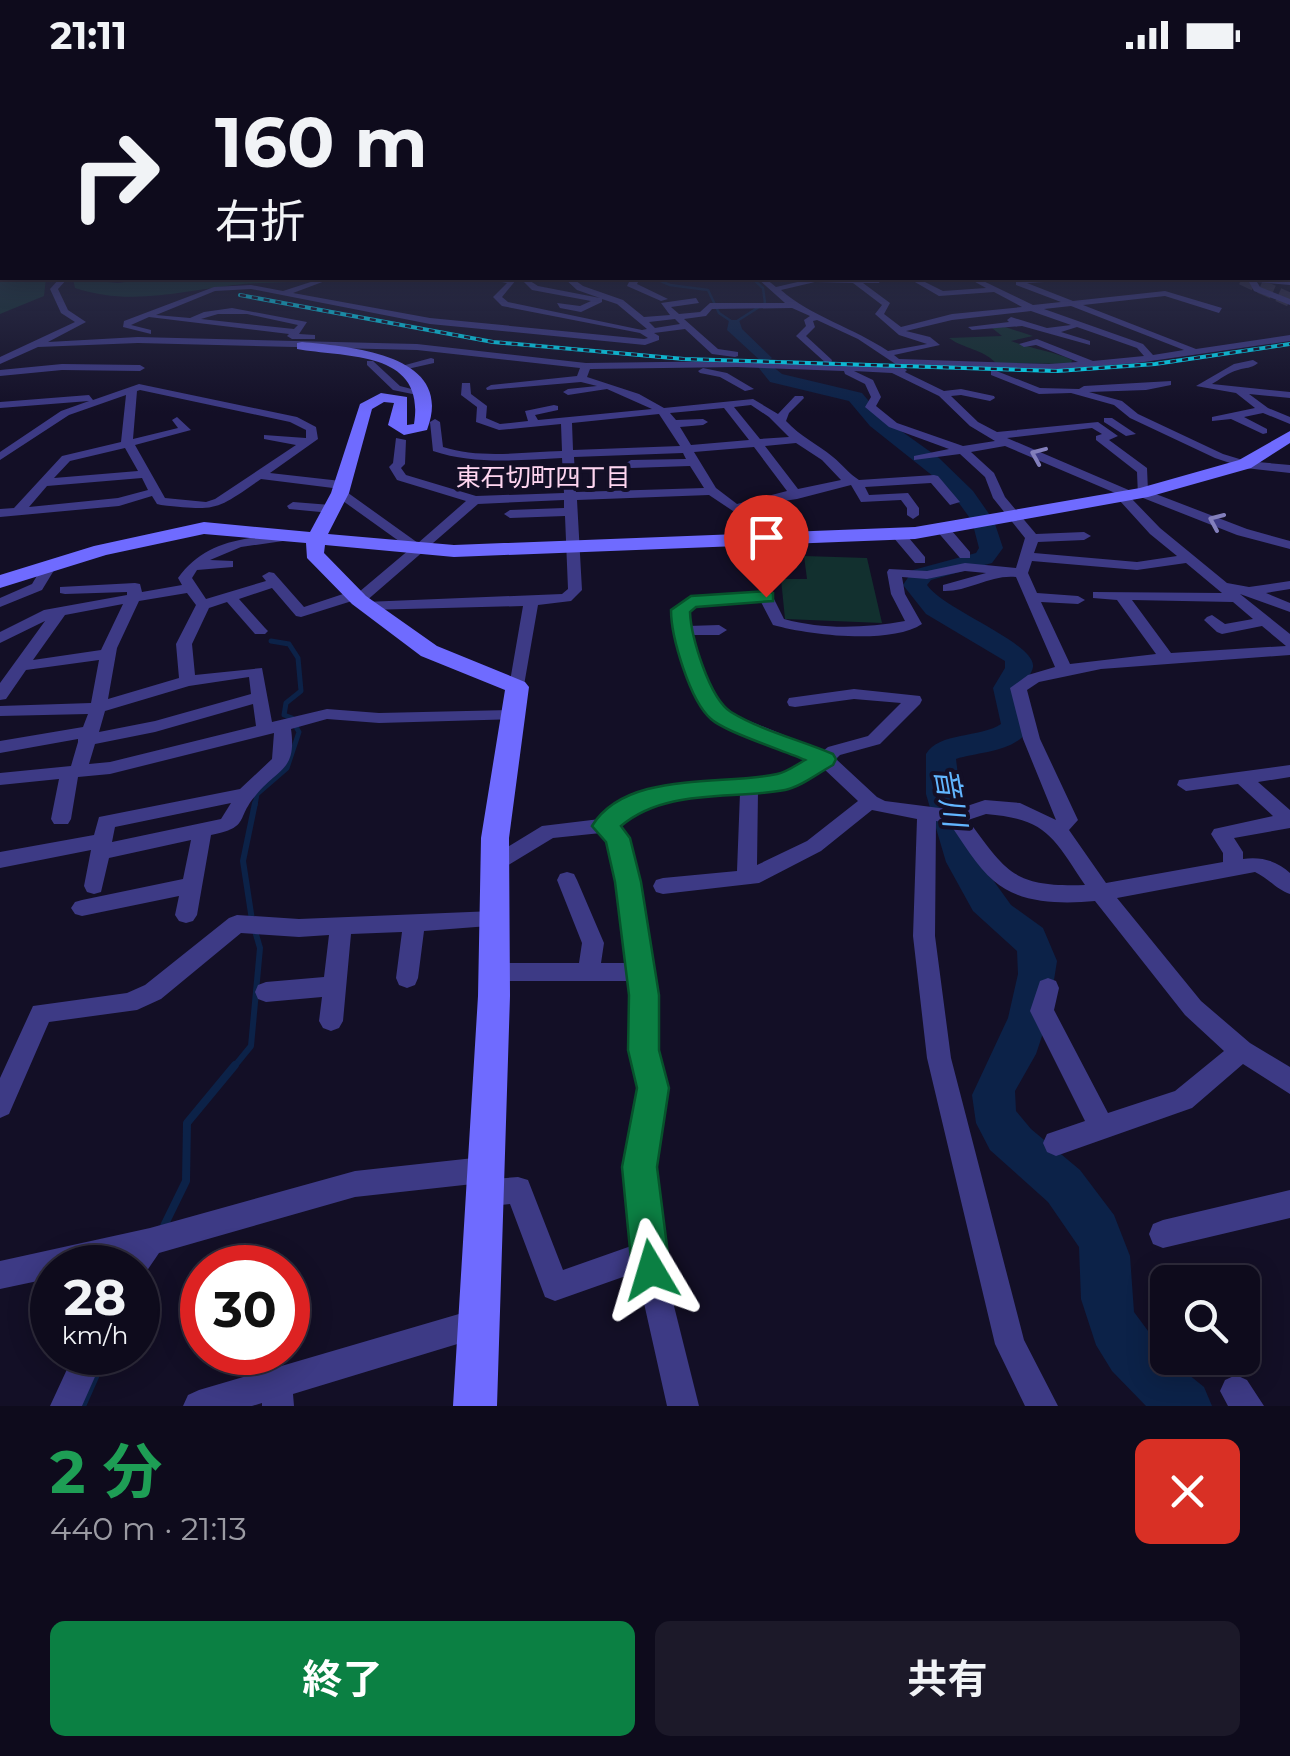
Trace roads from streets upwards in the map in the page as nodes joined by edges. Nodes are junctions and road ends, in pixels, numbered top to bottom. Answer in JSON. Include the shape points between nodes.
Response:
{"nodes":[{"id":1,"x":55,"y":288,"type":"edge"},
{"id":2,"x":226,"y":288,"type":"edge"},
{"id":3,"x":257,"y":288,"type":"edge"},
{"id":4,"x":300,"y":288,"type":"edge"},
{"id":5,"x":507,"y":288,"type":"edge"},
{"id":6,"x":537,"y":288,"type":"edge"},
{"id":7,"x":581,"y":288,"type":"edge"},
{"id":8,"x":640,"y":288,"type":"edge"},
{"id":9,"x":865,"y":288,"type":"edge"},
{"id":10,"x":935,"y":288,"type":"edge"},
{"id":11,"x":991,"y":288,"type":"edge"},
{"id":12,"x":1000,"y":288,"type":"edge"},
{"id":13,"x":1034,"y":288,"type":"edge"},
{"id":14,"x":1256,"y":288,"type":"edge"},
{"id":15,"x":776,"y":289,"type":"edge"},
{"id":16,"x":994,"y":290,"type":"junction"},
{"id":17,"x":1070,"y":290,"type":"dead end"},
{"id":18,"x":684,"y":292,"type":"dead end"},
{"id":19,"x":1048,"y":293,"type":"junction"},
{"id":20,"x":284,"y":294,"type":"junction"},
{"id":21,"x":500,"y":294,"type":"junction"},
{"id":22,"x":948,"y":294,"type":"junction"},
{"id":23,"x":664,"y":299,"type":"junction"},
{"id":24,"x":696,"y":301,"type":"dead end"},
{"id":25,"x":1069,"y":302,"type":"junction"},
{"id":26,"x":1290,"y":302,"type":"edge"},
{"id":27,"x":792,"y":305,"type":"junction"},
{"id":28,"x":629,"y":308,"type":"junction"},
{"id":29,"x":1032,"y":308,"type":"junction"},
{"id":30,"x":1220,"y":310,"type":"dead end"},
{"id":31,"x":993,"y":313,"type":"junction"},
{"id":32,"x":147,"y":316,"type":"junction"},
{"id":33,"x":676,"y":316,"type":"junction"},
{"id":34,"x":816,"y":318,"type":"junction"},
{"id":35,"x":902,"y":318,"type":"dead end"},
{"id":36,"x":886,"y":319,"type":"junction"},
{"id":37,"x":1114,"y":319,"type":"junction"},
{"id":38,"x":643,"y":320,"type":"junction"},
{"id":39,"x":191,"y":321,"type":"junction"},
{"id":40,"x":1021,"y":324,"type":"junction"},
{"id":41,"x":688,"y":326,"type":"junction"},
{"id":42,"x":1078,"y":326,"type":"junction"},
{"id":43,"x":1266,"y":327,"type":"dead end"},
{"id":44,"x":901,"y":330,"type":"junction"},
{"id":45,"x":649,"y":331,"type":"junction"},
{"id":46,"x":916,"y":335,"type":"junction"},
{"id":47,"x":1044,"y":338,"type":"junction"},
{"id":48,"x":1290,"y":338,"type":"edge"},
{"id":49,"x":733,"y":339,"type":"dead end"},
{"id":50,"x":308,"y":341,"type":"junction"},
{"id":51,"x":230,"y":344,"type":"junction"},
{"id":52,"x":1024,"y":344,"type":"dead end"},
{"id":53,"x":41,"y":345,"type":"junction"},
{"id":54,"x":1194,"y":351,"type":"junction"},
{"id":55,"x":882,"y":354,"type":"junction"},
{"id":56,"x":141,"y":356,"type":"dead end"},
{"id":57,"x":398,"y":357,"type":"junction"},
{"id":58,"x":1150,"y":358,"type":"junction"},
{"id":59,"x":740,"y":359,"type":"junction"},
{"id":60,"x":1126,"y":360,"type":"junction"},
{"id":61,"x":0,"y":362,"type":"edge"},
{"id":62,"x":928,"y":362,"type":"junction"},
{"id":63,"x":1252,"y":362,"type":"dead end"},
{"id":64,"x":1091,"y":363,"type":"junction"},
{"id":65,"x":586,"y":366,"type":"junction"},
{"id":66,"x":835,"y":366,"type":"junction"},
{"id":67,"x":140,"y":368,"type":"junction"},
{"id":68,"x":992,"y":369,"type":"junction"},
{"id":69,"x":900,"y":371,"type":"junction"},
{"id":70,"x":0,"y":373,"type":"edge"},
{"id":71,"x":581,"y":378,"type":"junction"},
{"id":72,"x":1085,"y":379,"type":"dead end"},
{"id":73,"x":1167,"y":383,"type":"dead end"},
{"id":74,"x":532,"y":384,"type":"junction"},
{"id":75,"x":1290,"y":384,"type":"edge"},
{"id":76,"x":466,"y":385,"type":"dead end"},
{"id":77,"x":603,"y":385,"type":"junction"},
{"id":78,"x":136,"y":388,"type":"junction"},
{"id":79,"x":491,"y":388,"type":"dead end"},
{"id":80,"x":1099,"y":388,"type":"junction"},
{"id":81,"x":749,"y":389,"type":"junction"},
{"id":82,"x":1071,"y":390,"type":"junction"},
{"id":83,"x":1255,"y":391,"type":"junction"},
{"id":84,"x":568,"y":392,"type":"dead end"},
{"id":85,"x":1241,"y":393,"type":"junction"},
{"id":86,"x":943,"y":394,"type":"junction"},
{"id":87,"x":1290,"y":395,"type":"edge"},
{"id":88,"x":110,"y":396,"type":"junction"},
{"id":89,"x":539,"y":396,"type":"dead end"},
{"id":90,"x":799,"y":398,"type":"dead end"},
{"id":91,"x":990,"y":398,"type":"dead end"},
{"id":92,"x":752,"y":402,"type":"junction"},
{"id":93,"x":0,"y":405,"type":"edge"},
{"id":94,"x":1145,"y":405,"type":"dead end"},
{"id":95,"x":728,"y":406,"type":"junction"},
{"id":96,"x":554,"y":408,"type":"dead end"},
{"id":97,"x":1264,"y":410,"type":"junction"},
{"id":98,"x":662,"y":411,"type":"junction"},
{"id":99,"x":1129,"y":412,"type":"junction"},
{"id":100,"x":1234,"y":416,"type":"junction"},
{"id":101,"x":566,"y":419,"type":"junction"},
{"id":102,"x":782,"y":419,"type":"junction"},
{"id":103,"x":176,"y":420,"type":"dead end"},
{"id":104,"x":1108,"y":420,"type":"junction"},
{"id":105,"x":1216,"y":420,"type":"dead end"},
{"id":106,"x":1290,"y":421,"type":"edge"},
{"id":107,"x":435,"y":422,"type":"dead end"},
{"id":108,"x":702,"y":422,"type":"dead end"},
{"id":109,"x":534,"y":423,"type":"junction"},
{"id":110,"x":670,"y":424,"type":"junction"},
{"id":111,"x":1094,"y":424,"type":"junction"},
{"id":112,"x":1262,"y":431,"type":"dead end"},
{"id":113,"x":1130,"y":434,"type":"dead end"},
{"id":114,"x":1290,"y":436,"type":"edge"},
{"id":115,"x":268,"y":437,"type":"dead end"},
{"id":116,"x":1000,"y":439,"type":"junction"},
{"id":117,"x":400,"y":440,"type":"dead end"},
{"id":118,"x":802,"y":440,"type":"junction"},
{"id":119,"x":127,"y":442,"type":"junction"},
{"id":120,"x":308,"y":444,"type":"junction"},
{"id":121,"x":755,"y":444,"type":"junction"},
{"id":122,"x":963,"y":450,"type":"junction"},
{"id":123,"x":568,"y":454,"type":"junction"},
{"id":124,"x":689,"y":456,"type":"junction"},
{"id":125,"x":0,"y":457,"type":"edge"},
{"id":126,"x":923,"y":457,"type":"dead end"},
{"id":127,"x":631,"y":464,"type":"dead end"},
{"id":128,"x":1245,"y":464,"type":"junction"},
{"id":129,"x":1290,"y":469,"type":"edge"},
{"id":130,"x":144,"y":474,"type":"junction"},
{"id":131,"x":260,"y":475,"type":"junction"},
{"id":132,"x":852,"y":482,"type":"junction"},
{"id":133,"x":42,"y":483,"type":"junction"},
{"id":134,"x":714,"y":490,"type":"junction"},
{"id":135,"x":154,"y":492,"type":"junction"},
{"id":136,"x":797,"y":494,"type":"junction"},
{"id":137,"x":1135,"y":494,"type":"junction"},
{"id":138,"x":337,"y":496,"type":"junction"},
{"id":139,"x":570,"y":496,"type":"junction"},
{"id":140,"x":475,"y":500,"type":"junction"},
{"id":141,"x":954,"y":502,"type":"dead end"},
{"id":142,"x":293,"y":506,"type":"dead end"},
{"id":143,"x":738,"y":509,"type":"junction"},
{"id":144,"x":18,"y":511,"type":"junction"},
{"id":145,"x":571,"y":512,"type":"junction"},
{"id":146,"x":0,"y":513,"type":"edge"},
{"id":147,"x":510,"y":514,"type":"dead end"},
{"id":148,"x":1012,"y":514,"type":"junction"},
{"id":149,"x":913,"y":515,"type":"dead end"},
{"id":150,"x":941,"y":527,"type":"junction"},
{"id":151,"x":282,"y":534,"type":"junction"},
{"id":152,"x":898,"y":534,"type":"junction"},
{"id":153,"x":317,"y":536,"type":"junction"},
{"id":154,"x":1084,"y":536,"type":"dead end"},
{"id":155,"x":1032,"y":538,"type":"junction"},
{"id":156,"x":753,"y":539,"type":"junction"},
{"id":157,"x":1290,"y":544,"type":"edge"},
{"id":158,"x":419,"y":547,"type":"junction"},
{"id":159,"x":573,"y":547,"type":"junction"},
{"id":160,"x":965,"y":555,"type":"dead end"},
{"id":161,"x":1187,"y":558,"type":"junction"},
{"id":162,"x":228,"y":564,"type":"dead end"},
{"id":163,"x":192,"y":566,"type":"junction"},
{"id":164,"x":49,"y":567,"type":"junction"},
{"id":165,"x":920,"y":569,"type":"junction"},
{"id":166,"x":1023,"y":569,"type":"junction"},
{"id":167,"x":0,"y":582,"type":"edge"},
{"id":168,"x":1290,"y":585,"type":"edge"},
{"id":169,"x":189,"y":588,"type":"junction"},
{"id":170,"x":948,"y":588,"type":"dead end"},
{"id":171,"x":65,"y":590,"type":"dead end"},
{"id":172,"x":1098,"y":595,"type":"dead end"},
{"id":173,"x":1243,"y":595,"type":"junction"},
{"id":174,"x":230,"y":596,"type":"junction"},
{"id":175,"x":1122,"y":596,"type":"junction"},
{"id":176,"x":134,"y":597,"type":"junction"},
{"id":177,"x":766,"y":597,"type":"junction"},
{"id":178,"x":1032,"y":597,"type":"junction"},
{"id":179,"x":1078,"y":600,"type":"dead end"},
{"id":180,"x":360,"y":601,"type":"junction"},
{"id":181,"x":531,"y":601,"type":"junction"},
{"id":182,"x":0,"y":603,"type":"edge"},
{"id":183,"x":203,"y":604,"type":"junction"},
{"id":184,"x":1290,"y":608,"type":"edge"},
{"id":185,"x":60,"y":611,"type":"junction"},
{"id":186,"x":1212,"y":620,"type":"dead end"},
{"id":187,"x":1265,"y":621,"type":"junction"},
{"id":188,"x":233,"y":630,"type":"dead end"},
{"id":189,"x":719,"y":630,"type":"dead end"},
{"id":190,"x":681,"y":632,"type":"junction"},
{"id":191,"x":0,"y":638,"type":"edge"},
{"id":192,"x":1290,"y":646,"type":"edge"},
{"id":193,"x":108,"y":654,"type":"junction"},
{"id":194,"x":1168,"y":660,"type":"junction"},
{"id":195,"x":22,"y":666,"type":"junction"},
{"id":196,"x":1062,"y":667,"type":"junction"},
{"id":197,"x":187,"y":680,"type":"junction"},
{"id":198,"x":518,"y":687,"type":"junction"},
{"id":199,"x":0,"y":695,"type":"edge"},
{"id":200,"x":260,"y":697,"type":"junction"},
{"id":201,"x":796,"y":702,"type":"dead end"},
{"id":202,"x":98,"y":708,"type":"junction"},
{"id":203,"x":0,"y":711,"type":"edge"},
{"id":204,"x":514,"y":715,"type":"junction"},
{"id":205,"x":274,"y":729,"type":"junction"},
{"id":206,"x":87,"y":736,"type":"junction"},
{"id":207,"x":0,"y":747,"type":"edge"},
{"id":208,"x":824,"y":759,"type":"junction"},
{"id":209,"x":1290,"y":771,"type":"edge"},
{"id":210,"x":74,"y":772,"type":"junction"},
{"id":211,"x":1242,"y":778,"type":"junction"},
{"id":212,"x":2,"y":783,"type":"edge"},
{"id":213,"x":1186,"y":784,"type":"dead end"},
{"id":214,"x":749,"y":787,"type":"junction"},
{"id":215,"x":245,"y":794,"type":"junction"},
{"id":216,"x":870,"y":802,"type":"junction"},
{"id":217,"x":941,"y":815,"type":"junction"},
{"id":218,"x":61,"y":819,"type":"dead end"},
{"id":219,"x":1289,"y":821,"type":"edge"},
{"id":220,"x":605,"y":826,"type":"junction"},
{"id":221,"x":1058,"y":829,"type":"junction"},
{"id":222,"x":202,"y":833,"type":"junction"},
{"id":223,"x":102,"y":846,"type":"junction"},
{"id":224,"x":0,"y":860,"type":"edge"},
{"id":225,"x":495,"y":864,"type":"junction"},
{"id":226,"x":1233,"y":867,"type":"junction"},
{"id":227,"x":747,"y":877,"type":"junction"},
{"id":228,"x":567,"y":880,"type":"dead end"},
{"id":229,"x":192,"y":885,"type":"junction"},
{"id":230,"x":94,"y":886,"type":"dead end"},
{"id":231,"x":663,"y":886,"type":"dead end"},
{"id":232,"x":1290,"y":886,"type":"edge"},
{"id":233,"x":1100,"y":893,"type":"junction"},
{"id":234,"x":82,"y":908,"type":"dead end"},
{"id":235,"x":186,"y":915,"type":"dead end"},
{"id":236,"x":494,"y":919,"type":"junction"},
{"id":237,"x":414,"y":923,"type":"junction"},
{"id":238,"x":342,"y":926,"type":"junction"},
{"id":239,"x":494,"y":972,"type":"junction"},
{"id":240,"x":588,"y":972,"type":"junction"},
{"id":241,"x":640,"y":972,"type":"junction"},
{"id":242,"x":407,"y":978,"type":"dead end"},
{"id":243,"x":335,"y":986,"type":"junction"},
{"id":244,"x":1048,"y":988,"type":"dead end"},
{"id":245,"x":266,"y":992,"type":"dead end"},
{"id":246,"x":331,"y":1022,"type":"dead end"},
{"id":247,"x":1241,"y":1051,"type":"junction"},
{"id":248,"x":1290,"y":1083,"type":"edge"},
{"id":249,"x":0,"y":1106,"type":"edge"},
{"id":250,"x":1102,"y":1127,"type":"junction"},
{"id":251,"x":1056,"y":1144,"type":"dead end"},
{"id":252,"x":483,"y":1182,"type":"junction"},
{"id":253,"x":1290,"y":1204,"type":"edge"},
{"id":254,"x":1163,"y":1234,"type":"dead end"},
{"id":255,"x":150,"y":1242,"type":"junction"},
{"id":256,"x":148,"y":1245,"type":"edge"},
{"id":257,"x":649,"y":1254,"type":"junction"},
{"id":258,"x":0,"y":1275,"type":"edge"},
{"id":259,"x":476,"y":1324,"type":"junction"},
{"id":260,"x":81,"y":1375,"type":"edge"},
{"id":261,"x":277,"y":1394,"type":"edge"},
{"id":262,"x":66,"y":1406,"type":"edge"},
{"id":263,"x":199,"y":1406,"type":"edge"},
{"id":264,"x":475,"y":1406,"type":"edge"},
{"id":265,"x":683,"y":1406,"type":"edge"},
{"id":266,"x":1042,"y":1406,"type":"edge"}],
"edges":[{"from":1,"to":53,"type":"street","via":[[59,305],[82,322]]},
{"from":2,"to":32,"type":"street"},
{"from":3,"to":20,"type":"street"},
{"from":4,"to":20,"type":"street"},
{"from":5,"to":21,"type":"street"},
{"from":6,"to":21,"type":"street","via":[[599,300],[581,310]]},
{"from":7,"to":28,"type":"street"},
{"from":8,"to":23,"type":"street"},
{"from":9,"to":36,"type":"street","via":[[887,305],[879,314]]},
{"from":10,"to":22,"type":"street"},
{"from":11,"to":16,"type":"street"},
{"from":12,"to":16,"type":"street"},
{"from":13,"to":19,"type":"street"},
{"from":14,"to":26,"type":"street"},
{"from":15,"to":27,"type":"street"},
{"from":16,"to":22,"type":"street"},
{"from":16,"to":29,"type":"street"},
{"from":17,"to":19,"type":"street"},
{"from":18,"to":23,"type":"street"},
{"from":19,"to":25,"type":"street"},
{"from":20,"to":45,"type":"street","via":[[430,321],[646,342],[656,338]]},
{"from":21,"to":45,"type":"street","via":[[496,300],[505,304]]},
{"from":22,"to":31,"type":"street"},
{"from":23,"to":28,"type":"street"},
{"from":24,"to":33,"type":"street","via":[[664,305]]},
{"from":25,"to":29,"type":"street"},
{"from":25,"to":30,"type":"street","via":[[1165,293]]},
{"from":25,"to":37,"type":"street"},
{"from":27,"to":33,"type":"street","via":[[710,306],[703,314]]},
{"from":27,"to":34,"type":"street"},
{"from":28,"to":38,"type":"street"},
{"from":29,"to":31,"type":"street"},
{"from":29,"to":42,"type":"street"},
{"from":31,"to":40,"type":"street"},
{"from":31,"to":44,"type":"street"},
{"from":32,"to":39,"type":"street"},
{"from":32,"to":51,"type":"street","via":[[126,327]]},
{"from":33,"to":38,"type":"street"},
{"from":33,"to":41,"type":"street"},
{"from":34,"to":55,"type":"street"},
{"from":34,"to":66,"type":"street","via":[[808,320],[811,327],[802,336]]},
{"from":35,"to":36,"type":"street"},
{"from":36,"to":44,"type":"street"},
{"from":37,"to":42,"type":"street"},
{"from":37,"to":54,"type":"street"},
{"from":38,"to":45,"type":"street"},
{"from":39,"to":50,"type":"street"},
{"from":39,"to":50,"type":"street","via":[[242,310],[304,324]]},
{"from":40,"to":46,"type":"street"},
{"from":40,"to":47,"type":"street"},
{"from":41,"to":45,"type":"street"},
{"from":41,"to":59,"type":"street","via":[[715,352]]},
{"from":42,"to":47,"type":"street"},
{"from":42,"to":58,"type":"street","via":[[1140,346]]},
{"from":43,"to":48,"type":"street"},
{"from":44,"to":46,"type":"street"},
{"from":46,"to":55,"type":"street","via":[[935,345]]},
{"from":47,"to":52,"type":"street"},
{"from":47,"to":60,"type":"street","via":[[1112,350]]},
{"from":47,"to":64,"type":"street"},
{"from":48,"to":54,"type":"street"},
{"from":49,"to":59,"type":"street"},
{"from":50,"to":51,"type":"street"},
{"from":50,"to":57,"type":"street"},
{"from":51,"to":53,"type":"street"},
{"from":53,"to":61,"type":"street"},
{"from":54,"to":58,"type":"street"},
{"from":55,"to":62,"type":"street","via":[[897,362]]},
{"from":56,"to":67,"type":"street"},
{"from":57,"to":57,"type":"street","via":[[432,359]]},
{"from":57,"to":65,"type":"street"},
{"from":57,"to":138,"type":"street","via":[[422,393],[423,423],[404,430],[396,426],[402,406],[397,398],[374,399],[365,407]]},
{"from":58,"to":60,"type":"street"},
{"from":59,"to":65,"type":"street","via":[[682,368]]},
{"from":59,"to":66,"type":"street"},
{"from":59,"to":81,"type":"street"},
{"from":60,"to":64,"type":"street"},
{"from":62,"to":68,"type":"street"},
{"from":62,"to":69,"type":"street"},
{"from":63,"to":85,"type":"street","via":[[1201,386]]},
{"from":64,"to":68,"type":"street"},
{"from":65,"to":71,"type":"street"},
{"from":66,"to":69,"type":"street"},
{"from":66,"to":122,"type":"street","via":[[868,382],[876,398],[870,406],[894,425]]},
{"from":67,"to":70,"type":"street"},
{"from":67,"to":78,"type":"street"},
{"from":68,"to":82,"type":"street","via":[[1039,390]]},
{"from":69,"to":86,"type":"street"},
{"from":71,"to":74,"type":"street"},
{"from":71,"to":77,"type":"street"},
{"from":72,"to":80,"type":"street"},
{"from":73,"to":80,"type":"street"},
{"from":74,"to":79,"type":"street"},
{"from":74,"to":89,"type":"street"},
{"from":75,"to":83,"type":"street"},
{"from":76,"to":109,"type":"street","via":[[466,395],[482,406],[482,423]]},
{"from":77,"to":81,"type":"street","via":[[705,371]]},
{"from":77,"to":84,"type":"street"},
{"from":77,"to":98,"type":"street"},
{"from":78,"to":88,"type":"street"},
{"from":78,"to":119,"type":"street"},
{"from":78,"to":120,"type":"street","via":[[293,419],[312,429]]},
{"from":80,"to":82,"type":"street"},
{"from":81,"to":92,"type":"street"},
{"from":82,"to":99,"type":"street"},
{"from":83,"to":85,"type":"street"},
{"from":83,"to":87,"type":"street"},
{"from":85,"to":97,"type":"street"},
{"from":86,"to":91,"type":"street"},
{"from":86,"to":116,"type":"street"},
{"from":88,"to":93,"type":"street"},
{"from":88,"to":125,"type":"street","via":[[59,417]]},
{"from":90,"to":102,"type":"street"},
{"from":92,"to":95,"type":"street"},
{"from":92,"to":102,"type":"street"},
{"from":94,"to":99,"type":"street"},
{"from":95,"to":98,"type":"street"},
{"from":95,"to":121,"type":"street"},
{"from":96,"to":109,"type":"street","via":[[529,413]]},
{"from":97,"to":100,"type":"street"},
{"from":97,"to":106,"type":"street"},
{"from":98,"to":101,"type":"street"},
{"from":98,"to":110,"type":"street"},
{"from":99,"to":104,"type":"street"},
{"from":99,"to":128,"type":"street"},
{"from":100,"to":105,"type":"street"},
{"from":100,"to":112,"type":"street"},
{"from":101,"to":109,"type":"street"},
{"from":101,"to":123,"type":"street"},
{"from":102,"to":118,"type":"street"},
{"from":103,"to":119,"type":"street","via":[[186,430]]},
{"from":104,"to":111,"type":"street"},
{"from":104,"to":113,"type":"street"},
{"from":107,"to":123,"type":"street","via":[[437,449],[456,456]]},
{"from":108,"to":110,"type":"street"},
{"from":110,"to":124,"type":"street"},
{"from":111,"to":116,"type":"street"},
{"from":111,"to":137,"type":"street","via":[[1112,436],[1100,438],[1144,471]]},
{"from":114,"to":128,"type":"street"},
{"from":115,"to":120,"type":"street"},
{"from":116,"to":122,"type":"street"},
{"from":137,"to":116,"type":"street","one_way":true},
{"from":117,"to":140,"type":"street","via":[[394,468],[401,477]]},
{"from":118,"to":121,"type":"street"},
{"from":118,"to":132,"type":"street","via":[[834,459]]},
{"from":119,"to":130,"type":"street"},
{"from":119,"to":133,"type":"street","via":[[66,458]]},
{"from":120,"to":131,"type":"street"},
{"from":121,"to":124,"type":"street"},
{"from":121,"to":136,"type":"street"},
{"from":122,"to":126,"type":"street"},
{"from":122,"to":148,"type":"street","via":[[990,476]]},
{"from":123,"to":124,"type":"street"},
{"from":123,"to":139,"type":"street"},
{"from":124,"to":127,"type":"street"},
{"from":124,"to":134,"type":"street"},
{"from":128,"to":129,"type":"street"},
{"from":128,"to":137,"type":"street"},
{"from":130,"to":133,"type":"street"},
{"from":130,"to":135,"type":"street"},
{"from":131,"to":135,"type":"street","via":[[208,506],[168,504]]},
{"from":131,"to":138,"type":"street"},
{"from":132,"to":136,"type":"street"},
{"from":132,"to":141,"type":"street","via":[[934,479]]},
{"from":132,"to":149,"type":"street","via":[[866,499],[904,496]]},
{"from":133,"to":144,"type":"street"},
{"from":134,"to":139,"type":"street"},
{"from":134,"to":143,"type":"street"},
{"from":135,"to":144,"type":"street","via":[[119,502]]},
{"from":136,"to":143,"type":"street"},
{"from":137,"to":148,"type":"street"},
{"from":157,"to":137,"type":"street","one_way":true},
{"from":137,"to":161,"type":"street","via":[[1124,498]]},
{"from":138,"to":142,"type":"street"},
{"from":138,"to":153,"type":"street"},
{"from":138,"to":158,"type":"street"},
{"from":139,"to":140,"type":"street"},
{"from":139,"to":145,"type":"street"},
{"from":140,"to":158,"type":"street"},
{"from":143,"to":156,"type":"street"},
{"from":144,"to":146,"type":"street"},
{"from":145,"to":147,"type":"street"},
{"from":145,"to":159,"type":"street"},
{"from":148,"to":150,"type":"street"},
{"from":148,"to":155,"type":"street"},
{"from":150,"to":152,"type":"street"},
{"from":150,"to":160,"type":"street"},
{"from":151,"to":153,"type":"street"},
{"from":151,"to":163,"type":"street","via":[[239,543]]},
{"from":151,"to":164,"type":"street","via":[[188,530]]},
{"from":152,"to":156,"type":"street"},
{"from":152,"to":165,"type":"street"},
{"from":153,"to":158,"type":"street"},
{"from":153,"to":180,"type":"street","via":[[314,554]]},
{"from":154,"to":155,"type":"street"},
{"from":155,"to":166,"type":"street"},
{"from":156,"to":159,"type":"street"},
{"from":156,"to":177,"type":"street","via":[[765,568]]},
{"from":158,"to":159,"type":"street"},
{"from":158,"to":180,"type":"street"},
{"from":159,"to":181,"type":"street","via":[[575,590],[566,598]]},
{"from":161,"to":166,"type":"street"},
{"from":161,"to":173,"type":"street"},
{"from":162,"to":163,"type":"street"},
{"from":163,"to":169,"type":"street"},
{"from":164,"to":167,"type":"street"},
{"from":164,"to":182,"type":"street","via":[[34,590]]},
{"from":165,"to":166,"type":"street"},
{"from":165,"to":177,"type":"street","via":[[894,572],[914,624],[898,627],[797,628],[778,622]]},
{"from":166,"to":170,"type":"street"},
{"from":166,"to":178,"type":"street"},
{"from":168,"to":173,"type":"street"},
{"from":169,"to":176,"type":"street"},
{"from":169,"to":183,"type":"street"},
{"from":171,"to":176,"type":"street","via":[[135,588]]},
{"from":172,"to":175,"type":"street"},
{"from":173,"to":175,"type":"street"},
{"from":173,"to":184,"type":"street"},
{"from":173,"to":187,"type":"street"},
{"from":174,"to":180,"type":"street","via":[[272,580],[302,613]]},
{"from":174,"to":183,"type":"street"},
{"from":174,"to":188,"type":"street","via":[[256,627]]},
{"from":175,"to":194,"type":"street"},
{"from":176,"to":185,"type":"street"},
{"from":176,"to":193,"type":"street"},
{"from":177,"to":190,"type":"street","via":[[691,602],[680,610]]},
{"from":178,"to":179,"type":"street"},
{"from":178,"to":196,"type":"street"},
{"from":180,"to":181,"type":"street"},
{"from":180,"to":198,"type":"street","via":[[429,651]]},
{"from":181,"to":198,"type":"street"},
{"from":183,"to":197,"type":"street","via":[[184,644]]},
{"from":185,"to":191,"type":"street"},
{"from":185,"to":195,"type":"street"},
{"from":186,"to":187,"type":"street","via":[[1222,629]]},
{"from":187,"to":192,"type":"street"},
{"from":189,"to":190,"type":"street"},
{"from":190,"to":208,"type":"street","via":[[719,715]]},
{"from":192,"to":194,"type":"street"},
{"from":193,"to":195,"type":"street"},
{"from":193,"to":202,"type":"street"},
{"from":194,"to":196,"type":"street"},
{"from":195,"to":199,"type":"street"},
{"from":196,"to":221,"type":"street","via":[[1018,688],[1030,735],[1068,820]]},
{"from":197,"to":200,"type":"street","via":[[256,670]]},
{"from":197,"to":202,"type":"street"},
{"from":198,"to":204,"type":"street"},
{"from":200,"to":205,"type":"street"},
{"from":200,"to":206,"type":"street","via":[[155,726]]},
{"from":201,"to":208,"type":"street","via":[[839,692],[914,700],[874,740]]},
{"from":202,"to":203,"type":"street"},
{"from":202,"to":206,"type":"street"},
{"from":204,"to":205,"type":"street","via":[[327,714]]},
{"from":204,"to":225,"type":"street"},
{"from":205,"to":210,"type":"street"},
{"from":205,"to":215,"type":"street","via":[[286,751],[276,770]]},
{"from":206,"to":207,"type":"street"},
{"from":206,"to":210,"type":"street"},
{"from":208,"to":214,"type":"street","via":[[785,782]]},
{"from":208,"to":216,"type":"street"},
{"from":209,"to":211,"type":"street"},
{"from":210,"to":212,"type":"street"},
{"from":210,"to":218,"type":"street"},
{"from":211,"to":213,"type":"street"},
{"from":211,"to":219,"type":"street"},
{"from":214,"to":220,"type":"street","via":[[662,794]]},
{"from":214,"to":227,"type":"street"},
{"from":215,"to":222,"type":"street","via":[[238,816]]},
{"from":215,"to":223,"type":"street","via":[[106,822]]},
{"from":216,"to":217,"type":"street"},
{"from":216,"to":227,"type":"street","via":[[814,846]]},
{"from":217,"to":221,"type":"street","via":[[985,807],[1020,810]]},
{"from":217,"to":233,"type":"street","via":[[1005,880],[1036,893]]},
{"from":217,"to":266,"type":"street","via":[[924,936],[938,1058],[1010,1344]]},
{"from":219,"to":226,"type":"street","via":[[1221,834],[1233,852]]},
{"from":220,"to":225,"type":"street","via":[[549,831]]},
{"from":220,"to":241,"type":"street","via":[[618,838]]},
{"from":221,"to":233,"type":"street"},
{"from":222,"to":223,"type":"street"},
{"from":222,"to":229,"type":"street"},
{"from":223,"to":224,"type":"street"},
{"from":223,"to":230,"type":"street"},
{"from":225,"to":236,"type":"street"},
{"from":226,"to":232,"type":"street","via":[[1256,864]]},
{"from":226,"to":233,"type":"street"},
{"from":227,"to":231,"type":"street"},
{"from":228,"to":240,"type":"street","via":[[593,944]]},
{"from":229,"to":234,"type":"street"},
{"from":229,"to":235,"type":"street"},
{"from":233,"to":247,"type":"street","via":[[1193,1008]]},
{"from":236,"to":237,"type":"street"},
{"from":236,"to":239,"type":"street"},
{"from":237,"to":238,"type":"street"},
{"from":237,"to":242,"type":"street"},
{"from":238,"to":243,"type":"street"},
{"from":238,"to":249,"type":"street","via":[[237,924],[130,1003],[40,1013]]},
{"from":239,"to":240,"type":"street"},
{"from":239,"to":252,"type":"street"},
{"from":240,"to":241,"type":"street"},
{"from":241,"to":257,"type":"street","via":[[653,1088],[640,1167]]},
{"from":243,"to":245,"type":"street"},
{"from":243,"to":246,"type":"street"},
{"from":244,"to":250,"type":"street","via":[[1042,1011]]},
{"from":247,"to":248,"type":"street"},
{"from":247,"to":250,"type":"street","via":[[1183,1100]]},
{"from":250,"to":251,"type":"street"},
{"from":252,"to":255,"type":"street","via":[[355,1184]]},
{"from":252,"to":257,"type":"street","via":[[518,1190],[555,1287]]},
{"from":252,"to":259,"type":"street"},
{"from":253,"to":254,"type":"street"},
{"from":255,"to":256,"type":"street"},
{"from":255,"to":258,"type":"street"},
{"from":257,"to":265,"type":"street"},
{"from":259,"to":261,"type":"street"},
{"from":259,"to":264,"type":"street"},
{"from":260,"to":262,"type":"street"},
{"from":261,"to":263,"type":"street"}]}
